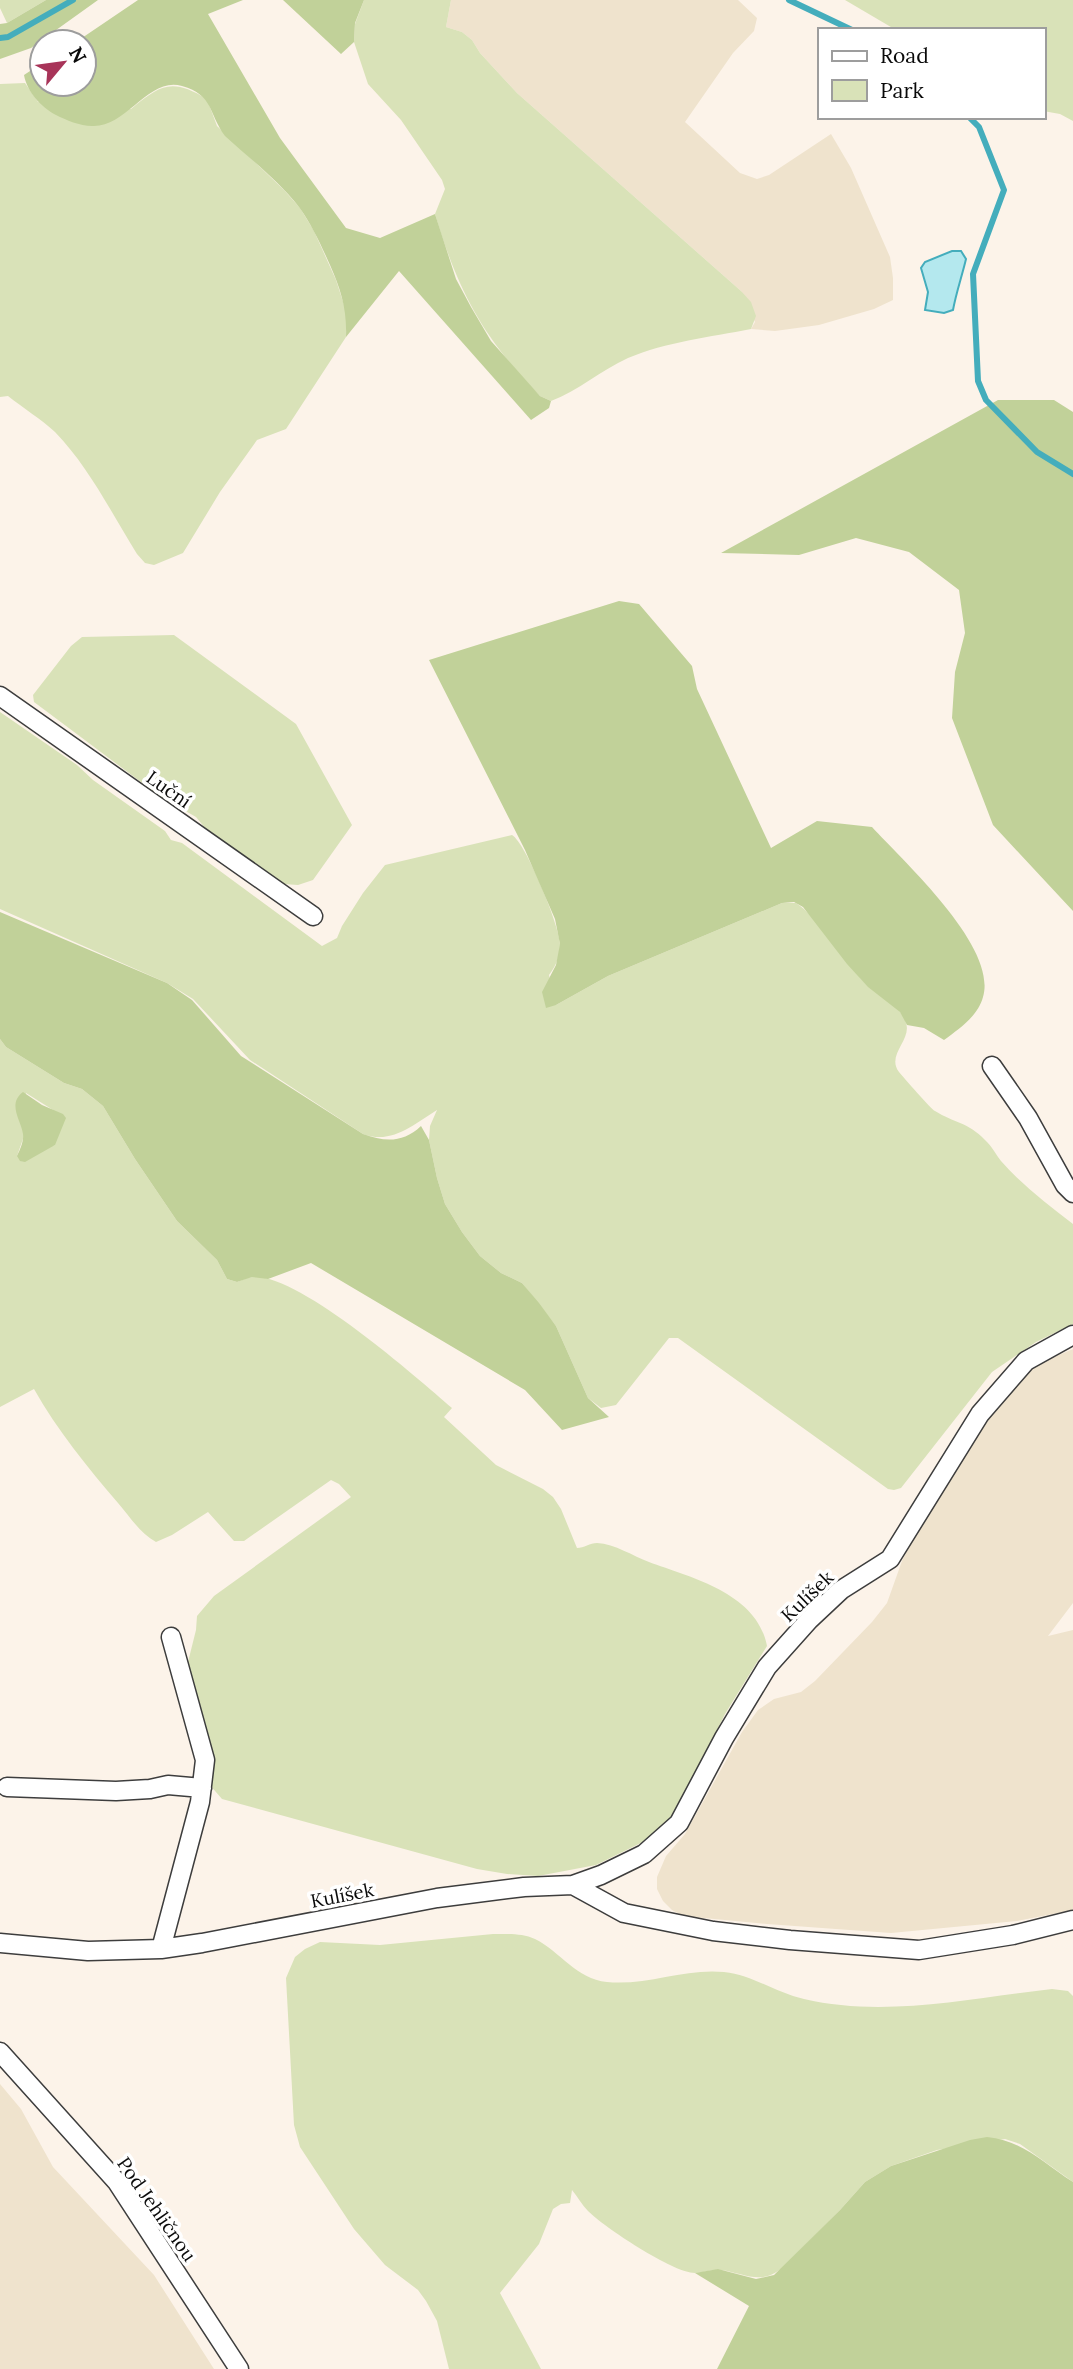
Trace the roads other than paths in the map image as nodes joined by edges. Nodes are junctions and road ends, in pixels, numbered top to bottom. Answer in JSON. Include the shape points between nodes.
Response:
{"nodes":[{"id":1,"x":0,"y":696,"type":"edge"},
{"id":2,"x":313,"y":916,"type":"dead end"},
{"id":3,"x":992,"y":1066,"type":"dead end"},
{"id":4,"x":1073,"y":1193,"type":"edge"},
{"id":5,"x":1073,"y":1335,"type":"edge"},
{"id":6,"x":171,"y":1637,"type":"dead end"},
{"id":7,"x":7,"y":1787,"type":"dead end"},
{"id":8,"x":202,"y":1788,"type":"junction"},
{"id":9,"x":573,"y":1885,"type":"junction"},
{"id":10,"x":1073,"y":1920,"type":"edge"},
{"id":11,"x":0,"y":1943,"type":"edge"},
{"id":12,"x":161,"y":1948,"type":"junction"},
{"id":13,"x":0,"y":2052,"type":"edge"},
{"id":14,"x":239,"y":2369,"type":"edge"}],
"edges":[{"from":1,"to":2,"type":"street","name":"Luční"},
{"from":3,"to":4,"type":"street"},
{"from":5,"to":9,"type":"street","name":"Kulíšek","via":[[1026,1361],[980,1414],[890,1559],[841,1590],[767,1667],[679,1823],[644,1854]]},
{"from":6,"to":8,"type":"street","via":[[205,1760]]},
{"from":7,"to":8,"type":"street"},
{"from":8,"to":12,"type":"street"},
{"from":9,"to":10,"type":"street","via":[[624,1913],[713,1931],[919,1950]]},
{"from":9,"to":12,"type":"street","name":"Kulíšek","via":[[437,1898]]},
{"from":11,"to":12,"type":"street","name":"Kulíšek","via":[[88,1951]]},
{"from":13,"to":14,"type":"street","name":"Pod Jehličnou","via":[[117,2182]]}]}
